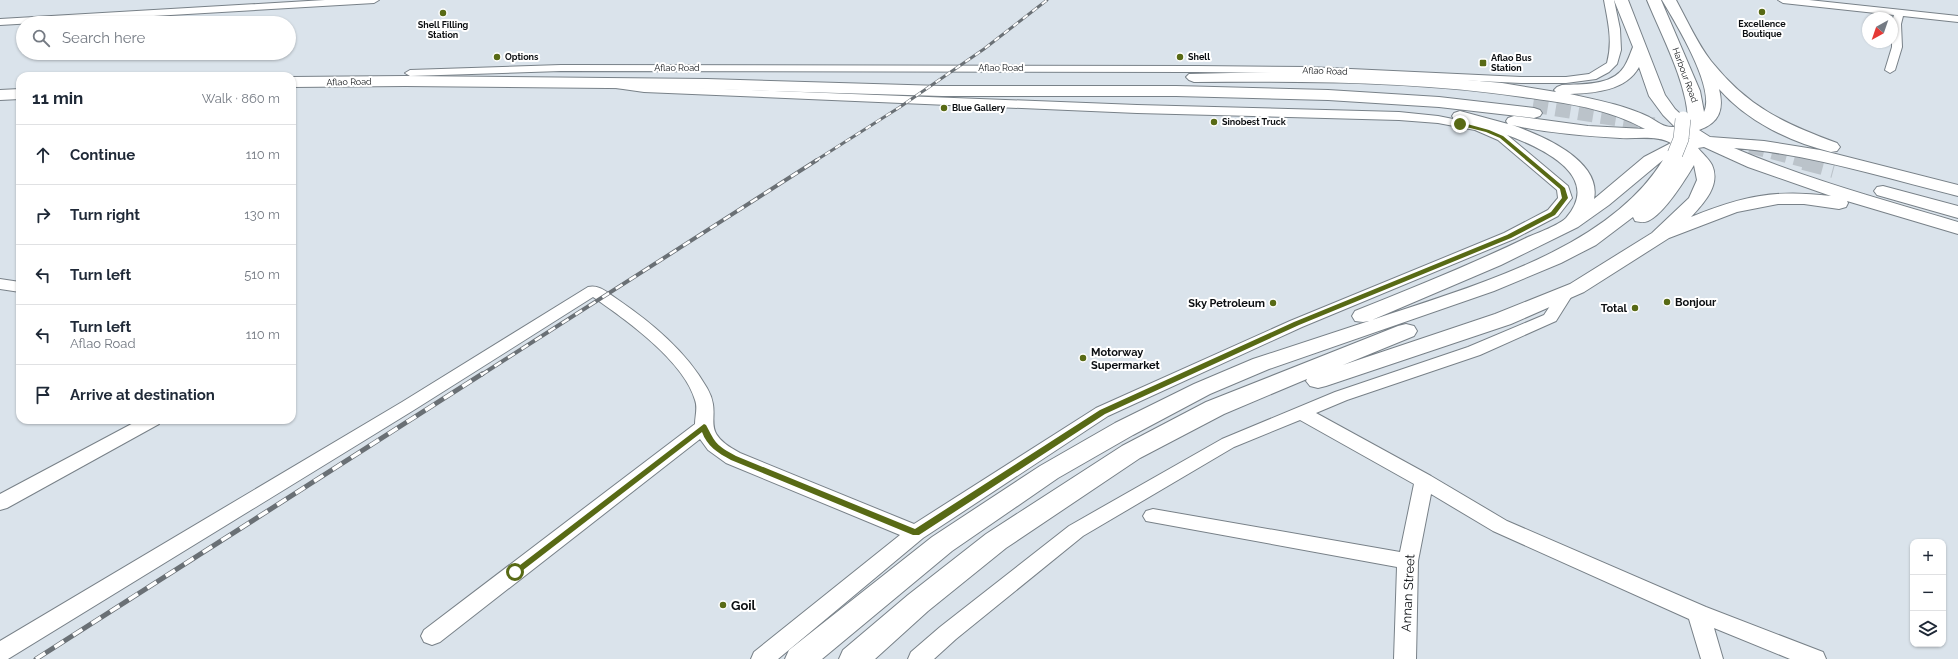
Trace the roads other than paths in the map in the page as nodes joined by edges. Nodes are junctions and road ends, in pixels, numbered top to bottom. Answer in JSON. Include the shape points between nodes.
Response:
{"nodes":[{"id":1,"x":196,"y":0,"type":"edge"},
{"id":2,"x":374,"y":0,"type":"edge"},
{"id":3,"x":1609,"y":0,"type":"edge"},
{"id":4,"x":1621,"y":0,"type":"edge"},
{"id":5,"x":1640,"y":0,"type":"edge"},
{"id":6,"x":1654,"y":0,"type":"edge"},
{"id":7,"x":1669,"y":0,"type":"edge"},
{"id":8,"x":1783,"y":0,"type":"edge"},
{"id":9,"x":168,"y":11,"type":"junction"},
{"id":10,"x":1899,"y":14,"type":"junction"},
{"id":11,"x":92,"y":16,"type":"edge"},
{"id":12,"x":1958,"y":19,"type":"edge"},
{"id":13,"x":16,"y":21,"type":"edge"},
{"id":14,"x":0,"y":22,"type":"edge"},
{"id":15,"x":1640,"y":47,"type":"junction"},
{"id":16,"x":1704,"y":62,"type":"junction"},
{"id":17,"x":1890,"y":70,"type":"dead end"},
{"id":18,"x":410,"y":73,"type":"junction"},
{"id":19,"x":296,"y":76,"type":"edge"},
{"id":20,"x":296,"y":82,"type":"edge"},
{"id":21,"x":598,"y":83,"type":"junction"},
{"id":22,"x":948,"y":86,"type":"junction"},
{"id":23,"x":1486,"y":87,"type":"junction"},
{"id":24,"x":16,"y":89,"type":"edge"},
{"id":25,"x":0,"y":90,"type":"edge"},
{"id":26,"x":16,"y":94,"type":"edge"},
{"id":27,"x":0,"y":95,"type":"edge"},
{"id":28,"x":1533,"y":109,"type":"tunnel mouth"},
{"id":29,"x":1439,"y":113,"type":"junction"},
{"id":30,"x":1687,"y":138,"type":"junction"},
{"id":31,"x":1958,"y":190,"type":"edge"},
{"id":32,"x":1658,"y":193,"type":"junction"},
{"id":33,"x":1958,"y":201,"type":"edge"},
{"id":34,"x":1958,"y":212,"type":"edge"},
{"id":35,"x":1916,"y":217,"type":"junction"},
{"id":36,"x":1572,"y":222,"type":"junction"},
{"id":37,"x":1958,"y":228,"type":"edge"},
{"id":38,"x":1659,"y":237,"type":"junction"},
{"id":39,"x":0,"y":284,"type":"edge"},
{"id":40,"x":16,"y":286,"type":"edge"},
{"id":41,"x":1565,"y":294,"type":"junction"},
{"id":42,"x":1378,"y":334,"type":"junction"},
{"id":43,"x":1261,"y":364,"type":"junction"},
{"id":44,"x":1300,"y":412,"type":"junction"},
{"id":45,"x":146,"y":424,"type":"edge"},
{"id":46,"x":704,"y":426,"type":"junction"},
{"id":47,"x":1131,"y":452,"type":"junction"},
{"id":48,"x":1424,"y":481,"type":"junction"},
{"id":49,"x":0,"y":503,"type":"edge"},
{"id":50,"x":1153,"y":516,"type":"dead end"},
{"id":51,"x":916,"y":533,"type":"junction"},
{"id":52,"x":1408,"y":561,"type":"junction"},
{"id":53,"x":1698,"y":613,"type":"junction"},
{"id":54,"x":432,"y":636,"type":"dead end"},
{"id":55,"x":0,"y":652,"type":"edge"},
{"id":56,"x":762,"y":659,"type":"edge"},
{"id":57,"x":800,"y":659,"type":"edge"},
{"id":58,"x":854,"y":659,"type":"edge"},
{"id":59,"x":918,"y":659,"type":"edge"},
{"id":60,"x":1405,"y":659,"type":"edge"},
{"id":61,"x":1712,"y":659,"type":"edge"},
{"id":62,"x":1815,"y":659,"type":"edge"}],
"edges":[{"from":1,"to":9,"type":"street"},
{"from":2,"to":9,"type":"street"},
{"from":3,"to":18,"type":"street","name":"Aflao Road","via":[[1616,50],[1612,64],[1592,76],[1566,80],[1196,68],[561,68]]},
{"from":4,"to":15,"type":"highway"},
{"from":5,"to":32,"type":"highway","name":"Harbour Road","bridge":true,"via":[[1672,71],[1683,119],[1681,139],[1660,179]]},
{"from":6,"to":32,"type":"highway","name":"Harbour Road","via":[[1692,91],[1696,108],[1696,126],[1690,155],[1679,178]]},
{"from":7,"to":16,"type":"highway"},
{"from":8,"to":10,"type":"street"},
{"from":9,"to":11,"type":"street"},
{"from":10,"to":12,"type":"street"},
{"from":10,"to":17,"type":"street","via":[[1896,24],[1897,47]]},
{"from":13,"to":14,"type":"street"},
{"from":15,"to":23,"type":"highway","via":[[1629,71],[1620,79],[1604,86],[1541,90]]},
{"from":15,"to":30,"type":"highway","via":[[1656,96]]},
{"from":16,"to":30,"type":"highway","via":[[1713,98],[1713,112]]},
{"from":16,"to":31,"type":"highway","via":[[1734,96],[1757,114],[1789,131]]},
{"from":18,"to":19,"type":"highway","name":"Aflao Road"},
{"from":18,"to":22,"type":"highway","name":"Aflao Road"},
{"from":20,"to":21,"type":"highway","name":"Aflao Road"},
{"from":21,"to":22,"type":"highway","name":"Aflao Road"},
{"from":21,"to":51,"type":"street","name":"Aflao Road","via":[[659,90],[1399,116],[1474,127],[1501,137],[1563,189],[1565,198],[1553,213],[1509,236],[1296,324],[1102,412]]},
{"from":22,"to":23,"type":"highway","via":[[986,78],[1026,76],[1315,76]]},
{"from":22,"to":28,"type":"highway","name":"Aflao Road","via":[[1328,95]]},
{"from":22,"to":29,"type":"highway","via":[[985,96],[1361,106]]},
{"from":23,"to":30,"type":"highway","via":[[1570,99],[1613,109]]},
{"from":24,"to":25,"type":"highway"},
{"from":26,"to":27,"type":"highway"},
{"from":29,"to":30,"type":"highway","via":[[1569,129]]},
{"from":29,"to":36,"type":"highway","via":[[1498,125],[1531,138],[1559,153],[1574,165],[1585,182],[1586,194]]},
{"from":30,"to":31,"type":"highway","via":[[1793,150]]},
{"from":30,"to":35,"type":"highway","via":[[1769,169]]},
{"from":30,"to":36,"type":"highway","via":[[1652,158],[1619,188]]},
{"from":30,"to":38,"type":"highway","via":[[1703,165],[1706,180],[1696,200]]},
{"from":32,"to":42,"type":"highway","via":[[1631,228],[1575,264],[1520,290]]},
{"from":33,"to":34,"type":"highway","via":[[1832,172]]},
{"from":35,"to":37,"type":"highway"},
{"from":35,"to":38,"type":"highway","via":[[1812,199],[1769,199],[1727,209]]},
{"from":36,"to":43,"type":"highway","via":[[1458,276],[1287,348]]},
{"from":38,"to":41,"type":"highway"},
{"from":39,"to":40,"type":"street"},
{"from":41,"to":44,"type":"street","via":[[1550,318],[1544,321],[1474,351]]},
{"from":41,"to":47,"type":"highway","via":[[1503,319],[1283,392],[1160,444]]},
{"from":42,"to":43,"type":"highway"},
{"from":42,"to":47,"type":"highway","via":[[1215,408]]},
{"from":43,"to":57,"type":"highway","via":[[1194,392],[1049,472],[942,544]]},
{"from":44,"to":48,"type":"street"},
{"from":44,"to":59,"type":"street","via":[[1228,443],[1076,531]]},
{"from":45,"to":49,"type":"street"},
{"from":46,"to":51,"type":"street","via":[[708,437],[718,450],[733,458]]},
{"from":46,"to":54,"type":"street"},
{"from":46,"to":55,"type":"street","via":[[705,404],[701,393],[682,364],[653,333],[593,290],[408,406]]},
{"from":47,"to":58,"type":"highway","via":[[996,541]]},
{"from":48,"to":52,"type":"street","name":"Annan Street"},
{"from":48,"to":53,"type":"street","via":[[1500,526]]},
{"from":50,"to":52,"type":"street"},
{"from":51,"to":56,"type":"street"},
{"from":52,"to":60,"type":"street","name":"Annan Street"},
{"from":53,"to":61,"type":"street"},
{"from":53,"to":62,"type":"street"}]}
